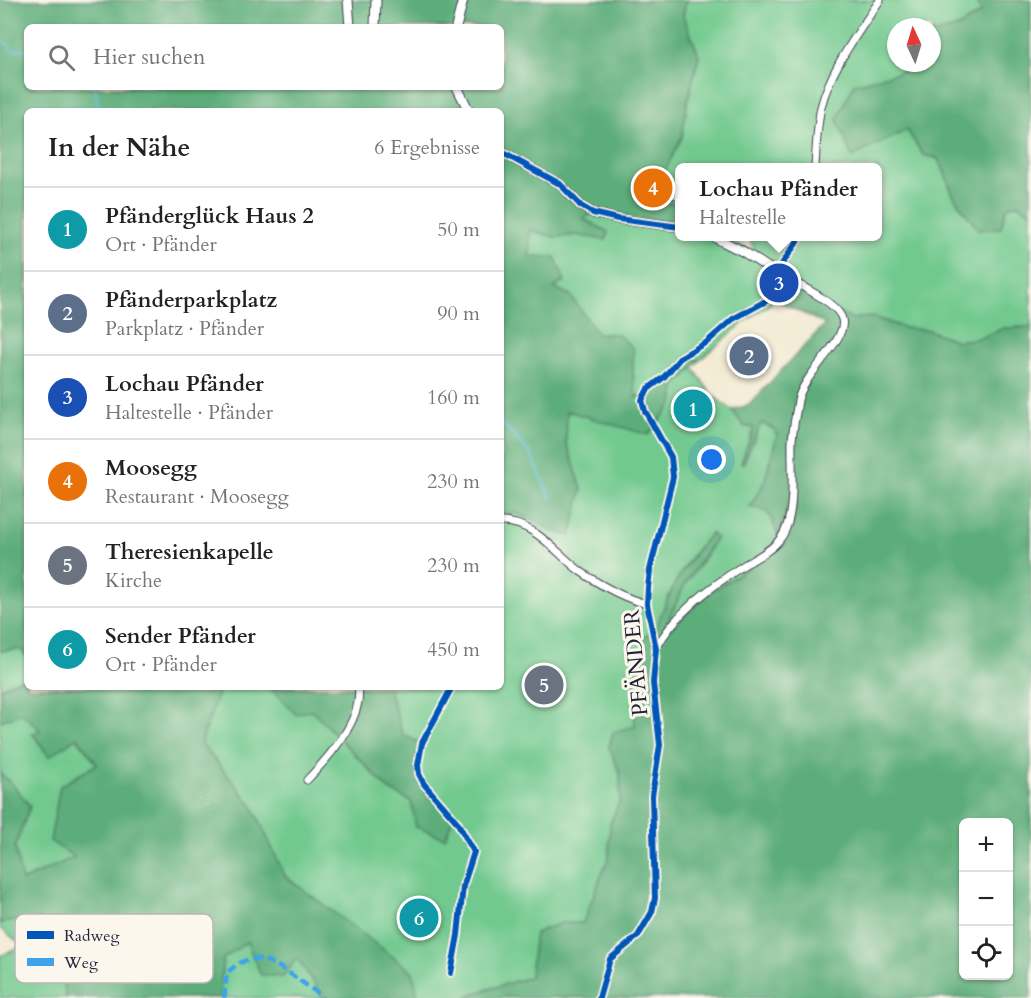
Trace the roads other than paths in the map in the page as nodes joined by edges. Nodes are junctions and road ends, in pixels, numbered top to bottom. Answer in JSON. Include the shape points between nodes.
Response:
{"nodes":[{"id":1,"x":348,"y":0,"type":"edge"},
{"id":2,"x":376,"y":0,"type":"edge"},
{"id":3,"x":463,"y":0,"type":"edge"},
{"id":4,"x":880,"y":0,"type":"edge"},
{"id":5,"x":350,"y":24,"type":"edge"},
{"id":6,"x":375,"y":24,"type":"edge"},
{"id":7,"x":457,"y":24,"type":"edge"},
{"id":8,"x":458,"y":90,"type":"edge"},
{"id":9,"x":468,"y":108,"type":"edge"},
{"id":10,"x":504,"y":154,"type":"edge"},
{"id":11,"x":815,"y":163,"type":"edge"},
{"id":12,"x":668,"y":193,"type":"dead end"},
{"id":13,"x":675,"y":195,"type":"edge"},
{"id":14,"x":675,"y":226,"type":"edge"},
{"id":15,"x":721,"y":241,"type":"edge"},
{"id":16,"x":798,"y":241,"type":"edge"},
{"id":17,"x":776,"y":273,"type":"junction"},
{"id":18,"x":504,"y":522,"type":"edge"},
{"id":19,"x":647,"y":604,"type":"junction"},
{"id":20,"x":656,"y":649,"type":"junction"},
{"id":21,"x":359,"y":690,"type":"edge"},
{"id":22,"x":450,"y":690,"type":"edge"},
{"id":23,"x":308,"y":780,"type":"dead end"},
{"id":24,"x":451,"y":973,"type":"dead end"},
{"id":25,"x":599,"y":998,"type":"edge"}],
"edges":[{"from":1,"to":5,"type":"street"},
{"from":2,"to":6,"type":"street"},
{"from":3,"to":7,"type":"street"},
{"from":4,"to":11,"type":"street","via":[[829,85],[821,108]]},
{"from":8,"to":9,"type":"street"},
{"from":10,"to":14,"type":"street","via":[[560,184],[581,206],[594,213]]},
{"from":12,"to":13,"type":"street"},
{"from":15,"to":17,"type":"street"},
{"from":16,"to":17,"type":"street"},
{"from":17,"to":19,"type":"street","name":"PFÄNDER","via":[[775,288],[766,301],[733,319],[700,347],[681,357],[644,393],[643,405],[669,450],[673,477],[650,570]]},
{"from":17,"to":20,"type":"street","name":"PFÄNDER","via":[[834,306],[841,314],[843,326],[838,340],[815,367],[799,395],[792,438],[788,525],[777,543],[700,597],[671,626]]},
{"from":18,"to":19,"type":"street","name":"PFÄNDER","via":[[530,529],[605,588]]},
{"from":19,"to":20,"type":"street","name":"PFÄNDER"},
{"from":20,"to":25,"type":"street","name":"PFÄNDER","via":[[653,683],[660,745],[652,796],[655,898],[638,936],[610,959]]},
{"from":21,"to":23,"type":"street","via":[[361,699],[346,732]]},
{"from":22,"to":24,"type":"street","via":[[426,735],[418,765],[424,784],[458,822],[474,852],[463,886]]}]}
